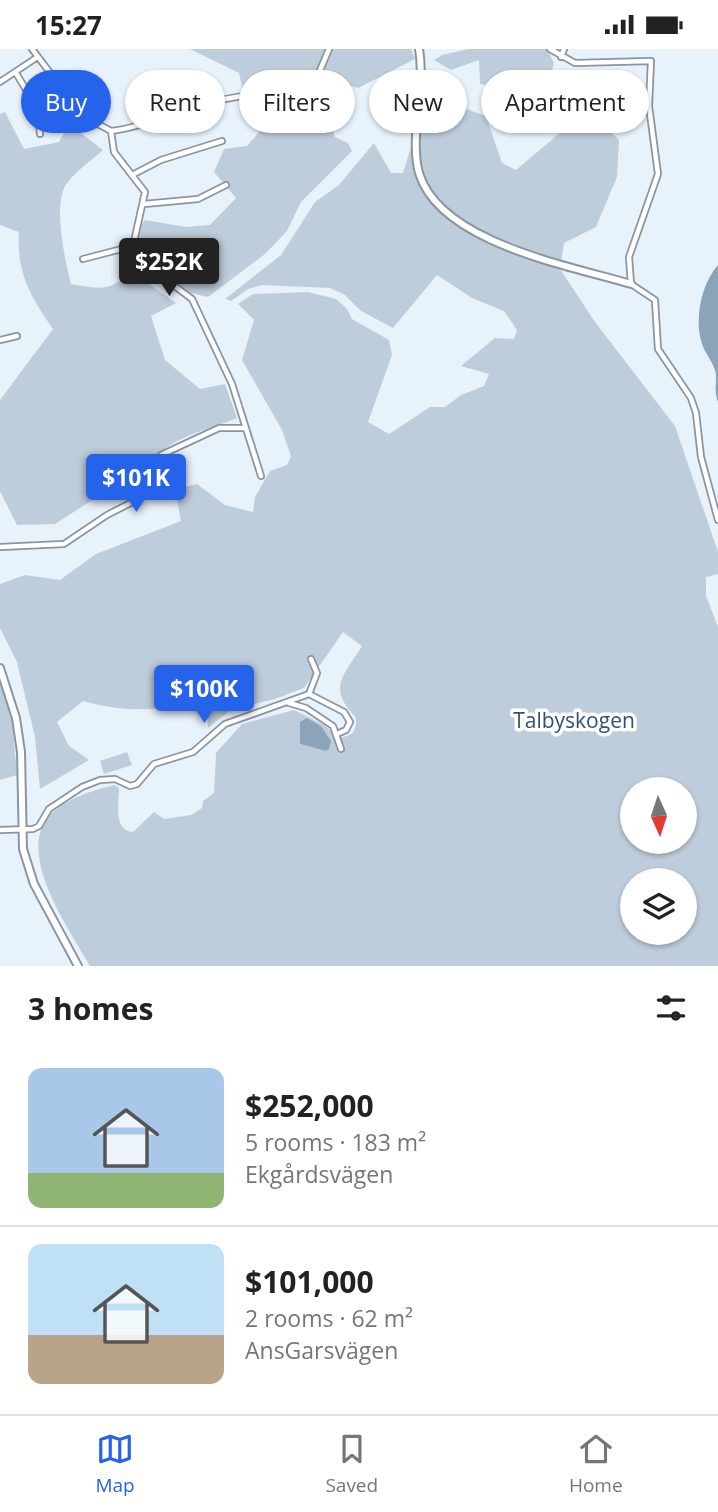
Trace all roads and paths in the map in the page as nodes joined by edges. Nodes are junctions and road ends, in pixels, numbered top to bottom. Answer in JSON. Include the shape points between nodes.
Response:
{"nodes":[{"id":1,"x":32,"y":49,"type":"edge"},
{"id":2,"x":329,"y":49,"type":"edge"},
{"id":3,"x":419,"y":49,"type":"edge"},
{"id":4,"x":551,"y":49,"type":"edge"},
{"id":5,"x":564,"y":49,"type":"edge"},
{"id":6,"x":561,"y":57,"type":"junction"},
{"id":7,"x":36,"y":58,"type":"junction"},
{"id":8,"x":46,"y":70,"type":"edge"},
{"id":9,"x":16,"y":73,"type":"junction"},
{"id":10,"x":0,"y":82,"type":"edge"},
{"id":11,"x":111,"y":131,"type":"joint"},
{"id":12,"x":40,"y":134,"type":"dead end"},
{"id":13,"x":222,"y":141,"type":"dead end"},
{"id":14,"x":134,"y":174,"type":"junction"},
{"id":15,"x":226,"y":185,"type":"dead end"},
{"id":16,"x":144,"y":204,"type":"junction"},
{"id":17,"x":133,"y":246,"type":"junction"},
{"id":18,"x":83,"y":259,"type":"dead end"},
{"id":19,"x":631,"y":284,"type":"junction"},
{"id":20,"x":18,"y":336,"type":"dead end"},
{"id":21,"x":0,"y":339,"type":"edge"},
{"id":22,"x":245,"y":428,"type":"junction"},
{"id":23,"x":261,"y":476,"type":"dead end"},
{"id":24,"x":718,"y":520,"type":"edge"},
{"id":25,"x":0,"y":547,"type":"edge"},
{"id":26,"x":311,"y":659,"type":"dead end"},
{"id":27,"x":0,"y":668,"type":"edge"},
{"id":28,"x":309,"y":694,"type":"junction"},
{"id":29,"x":288,"y":703,"type":"junction"},
{"id":30,"x":337,"y":734,"type":"junction"},
{"id":31,"x":341,"y":749,"type":"dead end"},
{"id":32,"x":0,"y":830,"type":"edge"},
{"id":33,"x":20,"y":830,"type":"junction"},
{"id":34,"x":78,"y":966,"type":"edge"}],
"edges":[{"from":1,"to":7,"type":"street"},
{"from":2,"to":11,"type":"street","via":[[317,75],[303,82],[206,103]]},
{"from":3,"to":19,"type":"street","via":[[419,173],[434,199],[486,238]]},
{"from":4,"to":6,"type":"street"},
{"from":5,"to":6,"type":"street"},
{"from":6,"to":19,"type":"street","via":[[575,63],[651,61],[649,106],[658,174],[629,257]]},
{"from":7,"to":8,"type":"street"},
{"from":7,"to":9,"type":"street"},
{"from":9,"to":10,"type":"street"},
{"from":9,"to":12,"type":"street","via":[[38,110]]},
{"from":11,"to":14,"type":"street","via":[[114,152]]},
{"from":13,"to":14,"type":"street","via":[[161,160]]},
{"from":14,"to":16,"type":"street","via":[[143,186]]},
{"from":15,"to":16,"type":"street","via":[[198,199]]},
{"from":16,"to":17,"type":"street"},
{"from":17,"to":18,"type":"street"},
{"from":17,"to":22,"type":"street","via":[[140,260],[192,299],[232,384]]},
{"from":19,"to":24,"type":"street","via":[[655,300],[658,349],[691,398]]},
{"from":20,"to":21,"type":"street"},
{"from":22,"to":23,"type":"street"},
{"from":22,"to":25,"type":"street","via":[[219,428],[161,455],[154,491],[64,544]]},
{"from":26,"to":28,"type":"street","via":[[317,673]]},
{"from":27,"to":33,"type":"street","via":[[21,752]]},
{"from":28,"to":29,"type":"street"},
{"from":28,"to":30,"type":"street","via":[[344,712],[350,722]]},
{"from":29,"to":30,"type":"street","via":[[322,717]]},
{"from":29,"to":33,"type":"street","via":[[225,724],[193,752],[154,764],[137,784],[130,786],[115,779],[82,787],[49,809],[39,826]]},
{"from":30,"to":31,"type":"street"},
{"from":32,"to":33,"type":"street"},
{"from":33,"to":34,"type":"street","via":[[34,884]]}]}
